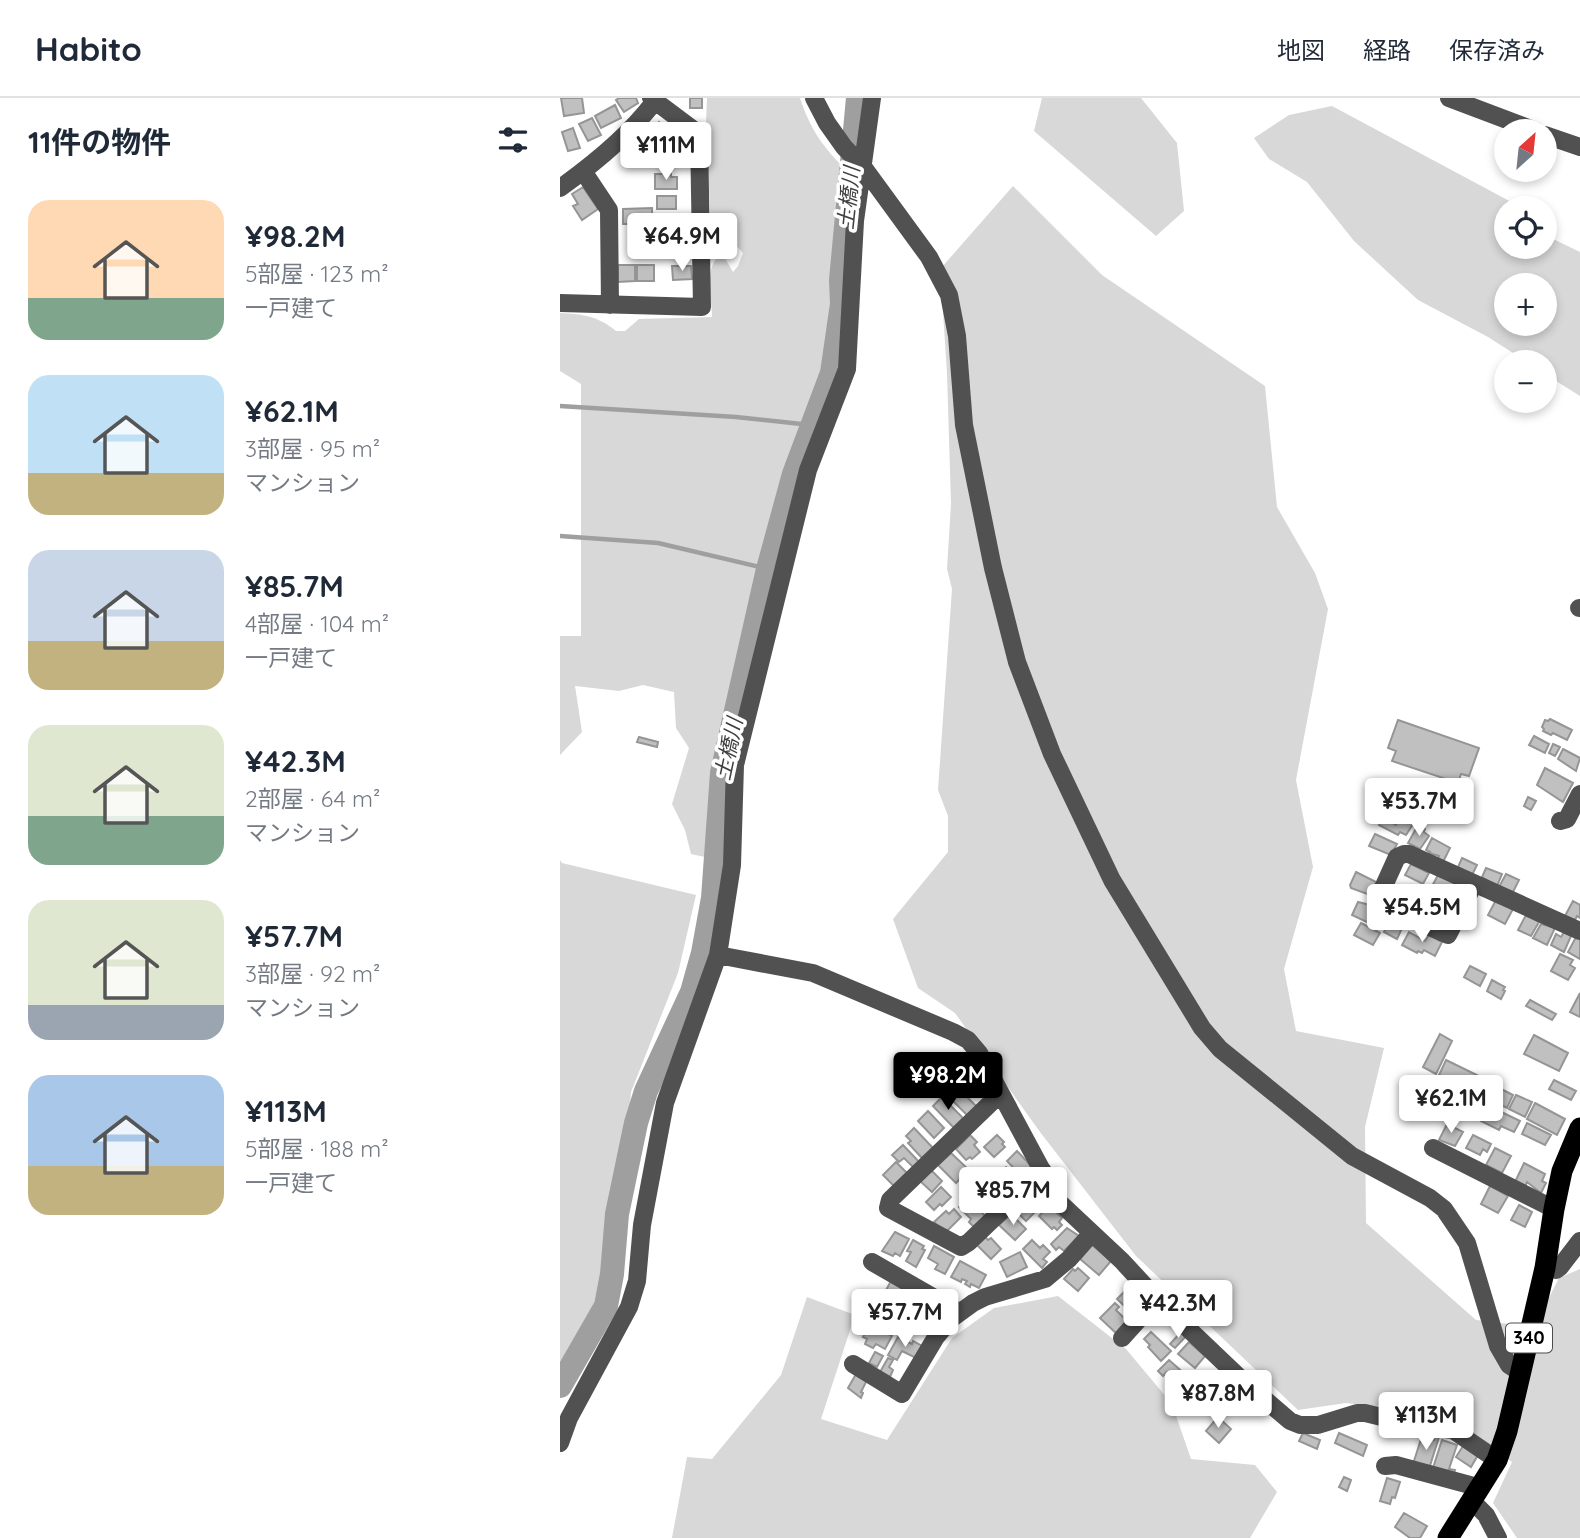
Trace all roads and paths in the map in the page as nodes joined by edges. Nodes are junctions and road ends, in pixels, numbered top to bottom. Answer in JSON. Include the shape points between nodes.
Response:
{"nodes":[{"id":1,"x":814,"y":98,"type":"edge"},
{"id":2,"x":872,"y":98,"type":"edge"},
{"id":3,"x":1449,"y":98,"type":"edge"},
{"id":4,"x":654,"y":99,"type":"edge"},
{"id":5,"x":1504,"y":119,"type":"edge"},
{"id":6,"x":1558,"y":139,"type":"edge"},
{"id":7,"x":1580,"y":147,"type":"edge"},
{"id":8,"x":864,"y":168,"type":"junction"},
{"id":9,"x":583,"y":171,"type":"junction"},
{"id":10,"x":560,"y":188,"type":"edge"},
{"id":11,"x":560,"y":303,"type":"edge"},
{"id":12,"x":610,"y":305,"type":"junction"},
{"id":13,"x":1580,"y":794,"type":"edge"},
{"id":14,"x":1560,"y":821,"type":"dead end"},
{"id":15,"x":1474,"y":884,"type":"junction"},
{"id":16,"x":1580,"y":931,"type":"edge"},
{"id":17,"x":718,"y":955,"type":"junction"},
{"id":18,"x":1000,"y":1094,"type":"junction"},
{"id":19,"x":1580,"y":1128,"type":"edge"},
{"id":20,"x":1433,"y":1148,"type":"dead end"},
{"id":21,"x":1043,"y":1171,"type":"junction"},
{"id":22,"x":1553,"y":1209,"type":"junction"},
{"id":23,"x":1091,"y":1234,"type":"junction"},
{"id":24,"x":1580,"y":1241,"type":"edge"},
{"id":25,"x":872,"y":1262,"type":"dead end"},
{"id":26,"x":1545,"y":1268,"type":"junction"},
{"id":27,"x":1157,"y":1299,"type":"junction"},
{"id":28,"x":959,"y":1312,"type":"junction"},
{"id":29,"x":1122,"y":1338,"type":"dead end"},
{"id":30,"x":853,"y":1364,"type":"dead end"},
{"id":31,"x":1521,"y":1373,"type":"junction"},
{"id":32,"x":560,"y":1443,"type":"edge"},
{"id":33,"x":1497,"y":1460,"type":"junction"},
{"id":34,"x":1385,"y":1466,"type":"dead end"},
{"id":35,"x":1477,"y":1495,"type":"junction"},
{"id":36,"x":1448,"y":1538,"type":"edge"},
{"id":37,"x":1498,"y":1538,"type":"edge"}],
"edges":[{"from":1,"to":8,"type":"street","via":[[832,131]]},
{"from":2,"to":8,"type":"street"},
{"from":3,"to":5,"type":"street"},
{"from":4,"to":9,"type":"street"},
{"from":4,"to":12,"type":"street","via":[[699,134],[702,307]]},
{"from":6,"to":7,"type":"street"},
{"from":8,"to":17,"type":"street","via":[[855,221],[847,369],[808,470],[734,765],[732,864]]},
{"from":8,"to":31,"type":"street","via":[[929,257],[949,295],[964,425],[1017,662],[1052,754],[1112,880],[1202,1028],[1220,1048],[1352,1157],[1444,1209],[1467,1243],[1498,1346],[1509,1365]]},
{"from":9,"to":10,"type":"street"},
{"from":9,"to":12,"type":"street","via":[[609,210]]},
{"from":11,"to":12,"type":"street"},
{"from":13,"to":14,"type":"street","via":[[1567,819]]},
{"from":15,"to":15,"type":"street","via":[[1404,854],[1397,857],[1377,898],[1383,906],[1448,935]]},
{"from":15,"to":16,"type":"street"},
{"from":17,"to":18,"type":"street","via":[[813,973],[953,1032],[968,1040],[979,1054]]},
{"from":17,"to":32,"type":"street","via":[[665,1102],[629,1307],[587,1381]]},
{"from":18,"to":21,"type":"street"},
{"from":18,"to":21,"type":"street","via":[[890,1200],[888,1208],[961,1247]]},
{"from":19,"to":22,"type":"highway","number":"340"},
{"from":20,"to":22,"type":"street"},
{"from":21,"to":23,"type":"street","via":[[1059,1202]]},
{"from":22,"to":26,"type":"highway","number":"340"},
{"from":23,"to":27,"type":"street"},
{"from":23,"to":28,"type":"street","via":[[1045,1279],[985,1297]]},
{"from":24,"to":26,"type":"street","via":[[1560,1267]]},
{"from":25,"to":28,"type":"street"},
{"from":26,"to":31,"type":"highway","number":"340"},
{"from":27,"to":29,"type":"street"},
{"from":27,"to":33,"type":"street","via":[[1290,1421],[1318,1425],[1365,1413],[1453,1430]]},
{"from":28,"to":30,"type":"street","via":[[936,1337],[902,1394]]},
{"from":31,"to":33,"type":"highway","number":"340"},
{"from":33,"to":35,"type":"highway","number":"340"},
{"from":34,"to":35,"type":"street","via":[[1396,1465]]},
{"from":35,"to":36,"type":"highway","number":"340"},
{"from":35,"to":37,"type":"street"}]}
